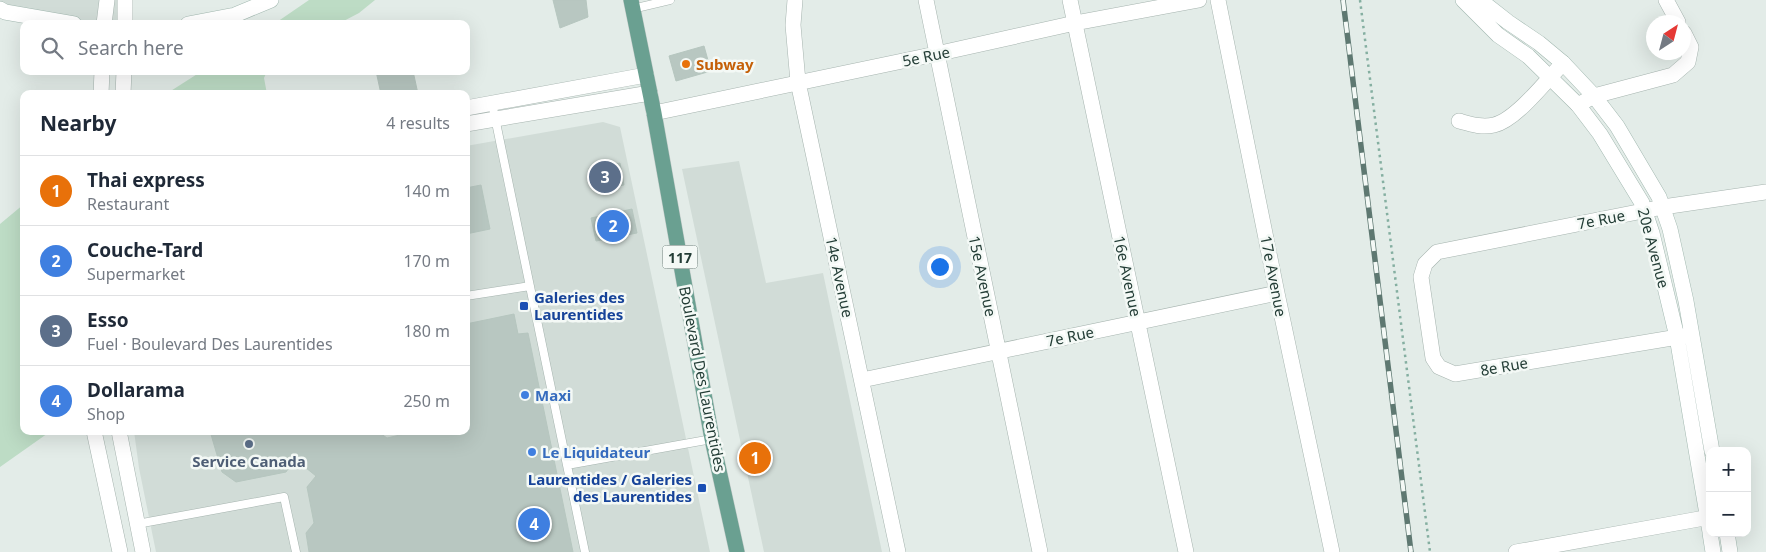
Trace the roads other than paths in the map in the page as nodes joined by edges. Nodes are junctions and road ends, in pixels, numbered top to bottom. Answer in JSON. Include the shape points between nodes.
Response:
{"nodes":[{"id":1,"x":107,"y":0,"type":"edge"},
{"id":2,"x":125,"y":0,"type":"edge"},
{"id":3,"x":270,"y":0,"type":"edge"},
{"id":4,"x":670,"y":0,"type":"edge"},
{"id":5,"x":795,"y":0,"type":"edge"},
{"id":6,"x":926,"y":0,"type":"edge"},
{"id":7,"x":1070,"y":0,"type":"edge"},
{"id":8,"x":1198,"y":0,"type":"edge"},
{"id":9,"x":1218,"y":0,"type":"edge"},
{"id":10,"x":1463,"y":0,"type":"edge"},
{"id":11,"x":1480,"y":0,"type":"edge"},
{"id":12,"x":1666,"y":0,"type":"edge"},
{"id":13,"x":631,"y":4,"type":"edge"},
{"id":14,"x":0,"y":9,"type":"edge"},
{"id":15,"x":1674,"y":15,"type":"edge"},
{"id":16,"x":51,"y":20,"type":"edge"},
{"id":17,"x":104,"y":20,"type":"edge"},
{"id":18,"x":125,"y":20,"type":"edge"},
{"id":19,"x":208,"y":20,"type":"edge"},
{"id":20,"x":1074,"y":23,"type":"junction"},
{"id":21,"x":936,"y":54,"type":"junction"},
{"id":22,"x":1688,"y":60,"type":"edge"},
{"id":23,"x":1563,"y":63,"type":"junction"},
{"id":24,"x":102,"y":75,"type":"edge"},
{"id":25,"x":124,"y":75,"type":"edge"},
{"id":26,"x":646,"y":76,"type":"junction"},
{"id":27,"x":1550,"y":76,"type":"junction"},
{"id":28,"x":798,"y":82,"type":"junction"},
{"id":29,"x":102,"y":90,"type":"edge"},
{"id":30,"x":123,"y":90,"type":"edge"},
{"id":31,"x":650,"y":93,"type":"junction"},
{"id":32,"x":1594,"y":96,"type":"junction"},
{"id":33,"x":492,"y":104,"type":"junction"},
{"id":34,"x":1578,"y":105,"type":"junction"},
{"id":35,"x":470,"y":107,"type":"edge"},
{"id":36,"x":654,"y":113,"type":"junction"},
{"id":37,"x":495,"y":119,"type":"junction"},
{"id":38,"x":1460,"y":121,"type":"dead end"},
{"id":39,"x":470,"y":123,"type":"edge"},
{"id":40,"x":1766,"y":192,"type":"edge"},
{"id":41,"x":1663,"y":207,"type":"junction"},
{"id":42,"x":1645,"y":211,"type":"junction"},
{"id":43,"x":1437,"y":252,"type":"joint"},
{"id":44,"x":530,"y":286,"type":"junction"},
{"id":45,"x":1277,"y":293,"type":"junction"},
{"id":46,"x":470,"y":295,"type":"edge"},
{"id":47,"x":1138,"y":322,"type":"junction"},
{"id":48,"x":1692,"y":334,"type":"junction"},
{"id":49,"x":1677,"y":336,"type":"junction"},
{"id":50,"x":999,"y":351,"type":"junction"},
{"id":51,"x":862,"y":380,"type":"junction"},
{"id":52,"x":95,"y":435,"type":"edge"},
{"id":53,"x":120,"y":435,"type":"edge"},
{"id":54,"x":712,"y":438,"type":"junction"},
{"id":55,"x":1711,"y":447,"type":"edge"},
{"id":56,"x":567,"y":465,"type":"junction"},
{"id":57,"x":1706,"y":507,"type":"edge"},
{"id":58,"x":137,"y":524,"type":"junction"},
{"id":59,"x":1706,"y":525,"type":"edge"},
{"id":60,"x":1711,"y":537,"type":"edge"},
{"id":61,"x":1728,"y":537,"type":"edge"},
{"id":62,"x":1572,"y":547,"type":"edge"},
{"id":63,"x":120,"y":552,"type":"edge"},
{"id":64,"x":143,"y":552,"type":"edge"},
{"id":65,"x":296,"y":552,"type":"edge"},
{"id":66,"x":585,"y":552,"type":"edge"},
{"id":67,"x":737,"y":552,"type":"edge"},
{"id":68,"x":898,"y":552,"type":"edge"},
{"id":69,"x":1040,"y":552,"type":"edge"},
{"id":70,"x":1186,"y":552,"type":"edge"},
{"id":71,"x":1332,"y":552,"type":"edge"},
{"id":72,"x":1516,"y":552,"type":"edge"},
{"id":73,"x":1713,"y":552,"type":"edge"},
{"id":74,"x":1730,"y":552,"type":"edge"}],
"edges":[{"from":1,"to":17,"type":"street"},
{"from":2,"to":18,"type":"street"},
{"from":3,"to":19,"type":"street","via":[[234,15]]},
{"from":4,"to":13,"type":"lane"},
{"from":5,"to":28,"type":"street","name":"14e Avenue","via":[[792,25]]},
{"from":6,"to":21,"type":"street","name":"15e Avenue"},
{"from":7,"to":20,"type":"street","name":"16e Avenue"},
{"from":8,"to":20,"type":"street","name":"5e Rue"},
{"from":9,"to":45,"type":"street","name":"17e Avenue"},
{"from":10,"to":27,"type":"street","name":"20e Avenue","via":[[1498,35]]},
{"from":11,"to":23,"type":"street","name":"20e Avenue"},
{"from":12,"to":15,"type":"street"},
{"from":13,"to":26,"type":"main road","name":"Boulevard Des Laurentides","number":"117"},
{"from":14,"to":16,"type":"street"},
{"from":20,"to":21,"type":"street","name":"5e Rue"},
{"from":20,"to":47,"type":"street","name":"16e Avenue"},
{"from":21,"to":28,"type":"street","name":"5e Rue"},
{"from":21,"to":50,"type":"street","name":"15e Avenue"},
{"from":22,"to":32,"type":"street","via":[[1673,75]]},
{"from":23,"to":27,"type":"street"},
{"from":23,"to":32,"type":"street","name":"20e Avenue"},
{"from":24,"to":29,"type":"street"},
{"from":25,"to":30,"type":"street"},
{"from":26,"to":31,"type":"main road","name":"Boulevard Des Laurentides","number":"117"},
{"from":26,"to":33,"type":"street"},
{"from":27,"to":34,"type":"street","name":"20e Avenue"},
{"from":27,"to":38,"type":"street","via":[[1512,116],[1494,125]]},
{"from":28,"to":36,"type":"street","name":"5e Rue"},
{"from":28,"to":51,"type":"street","name":"14e Avenue"},
{"from":31,"to":36,"type":"main road","name":"Boulevard Des Laurentides","number":"117"},
{"from":31,"to":37,"type":"street"},
{"from":32,"to":34,"type":"street"},
{"from":32,"to":41,"type":"street","name":"20e Avenue","via":[[1641,165]]},
{"from":33,"to":35,"type":"street"},
{"from":33,"to":37,"type":"lane"},
{"from":34,"to":42,"type":"street","name":"20e Avenue","via":[[1600,134]]},
{"from":36,"to":54,"type":"main road","name":"Boulevard Des Laurentides","number":"117"},
{"from":37,"to":39,"type":"street"},
{"from":37,"to":44,"type":"lane"},
{"from":40,"to":41,"type":"street","name":"7e Rue"},
{"from":41,"to":42,"type":"street","name":"7e Rue"},
{"from":41,"to":48,"type":"street","name":"20e Avenue"},
{"from":42,"to":43,"type":"street","name":"7e Rue"},
{"from":42,"to":49,"type":"street","name":"20e Avenue"},
{"from":43,"to":49,"type":"street","name":"8e Rue","via":[[1425,264],[1421,277],[1432,358],[1447,372],[1455,374]]},
{"from":44,"to":46,"type":"lane"},
{"from":44,"to":56,"type":"lane"},
{"from":45,"to":47,"type":"street","name":"7e Rue"},
{"from":45,"to":71,"type":"street","name":"17e Avenue"},
{"from":47,"to":50,"type":"street","name":"7e Rue"},
{"from":47,"to":70,"type":"street","name":"16e Avenue"},
{"from":48,"to":49,"type":"street","name":"8e Rue"},
{"from":48,"to":55,"type":"street","name":"20e Avenue"},
{"from":49,"to":57,"type":"street","name":"20e Avenue"},
{"from":50,"to":51,"type":"street","name":"7e Rue"},
{"from":50,"to":69,"type":"street","name":"15e Avenue"},
{"from":51,"to":68,"type":"street","name":"14e Avenue"},
{"from":52,"to":63,"type":"street"},
{"from":53,"to":58,"type":"street"},
{"from":54,"to":56,"type":"lane"},
{"from":54,"to":67,"type":"main road","name":"Boulevard Des Laurentides","number":"117"},
{"from":56,"to":66,"type":"lane"},
{"from":58,"to":64,"type":"street"},
{"from":58,"to":65,"type":"lane","via":[[284,497]]},
{"from":59,"to":62,"type":"street"},
{"from":60,"to":73,"type":"street","name":"20e Avenue"},
{"from":61,"to":74,"type":"street"},
{"from":62,"to":72,"type":"street"}]}
